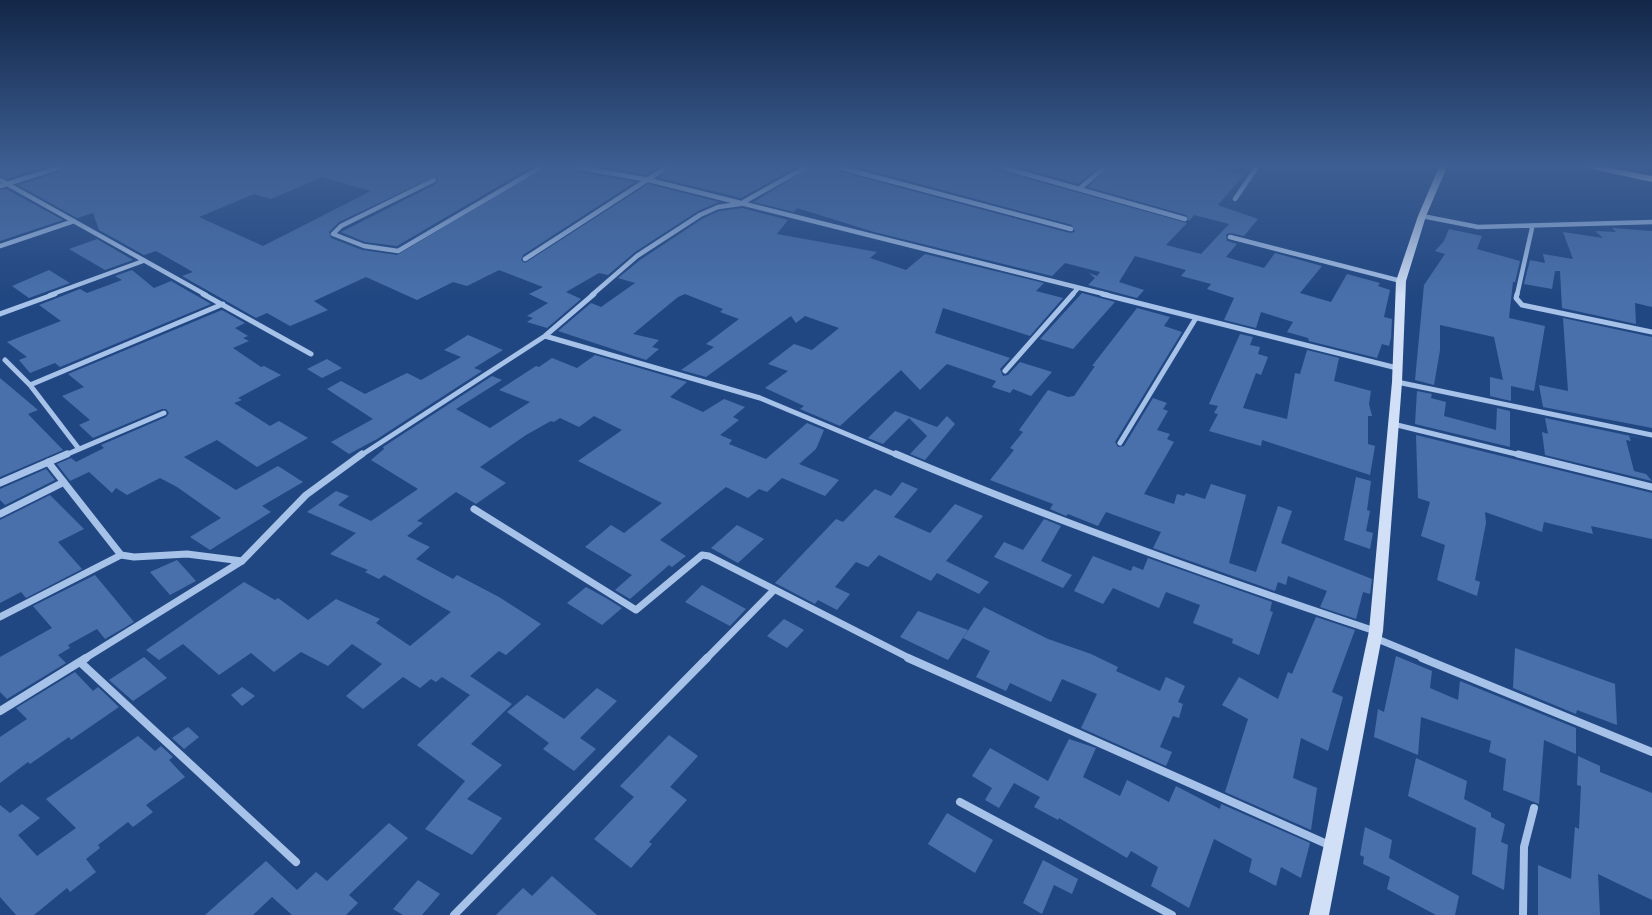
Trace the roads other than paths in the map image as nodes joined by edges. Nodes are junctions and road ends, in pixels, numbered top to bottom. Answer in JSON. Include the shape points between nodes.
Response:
{"nodes":[{"id":1,"x":54,"y":210,"type":"edge"},
{"id":2,"x":374,"y":210,"type":"edge"},
{"id":3,"x":469,"y":210,"type":"edge"},
{"id":4,"x":602,"y":210,"type":"edge"},
{"id":5,"x":712,"y":210,"type":"edge"},
{"id":6,"x":763,"y":210,"type":"edge"},
{"id":7,"x":998,"y":210,"type":"edge"},
{"id":8,"x":1152,"y":210,"type":"edge"},
{"id":9,"x":1425,"y":210,"type":"edge"},
{"id":10,"x":1422,"y":216,"type":"junction"},
{"id":11,"x":1185,"y":219,"type":"dead end"},
{"id":12,"x":74,"y":221,"type":"junction"},
{"id":13,"x":1652,"y":222,"type":"edge"},
{"id":14,"x":1532,"y":228,"type":"junction"},
{"id":15,"x":1071,"y":229,"type":"dead end"},
{"id":16,"x":1230,"y":237,"type":"dead end"},
{"id":17,"x":0,"y":246,"type":"edge"},
{"id":18,"x":525,"y":259,"type":"dead end"},
{"id":19,"x":143,"y":261,"type":"junction"},
{"id":20,"x":1401,"y":281,"type":"junction"},
{"id":21,"x":1078,"y":288,"type":"junction"},
{"id":22,"x":223,"y":304,"type":"junction"},
{"id":23,"x":0,"y":314,"type":"edge"},
{"id":24,"x":1196,"y":318,"type":"junction"},
{"id":25,"x":1652,"y":332,"type":"edge"},
{"id":26,"x":545,"y":336,"type":"junction"},
{"id":27,"x":311,"y":354,"type":"dead end"},
{"id":28,"x":5,"y":360,"type":"dead end"},
{"id":29,"x":1005,"y":370,"type":"dead end"},
{"id":30,"x":1397,"y":375,"type":"junction"},
{"id":31,"x":30,"y":385,"type":"junction"},
{"id":32,"x":164,"y":413,"type":"dead end"},
{"id":33,"x":1393,"y":424,"type":"junction"},
{"id":34,"x":1652,"y":435,"type":"edge"},
{"id":35,"x":1120,"y":443,"type":"dead end"},
{"id":36,"x":79,"y":449,"type":"junction"},
{"id":37,"x":48,"y":462,"type":"junction"},
{"id":38,"x":64,"y":482,"type":"junction"},
{"id":39,"x":0,"y":483,"type":"edge"},
{"id":40,"x":1652,"y":487,"type":"edge"},
{"id":41,"x":474,"y":509,"type":"dead end"},
{"id":42,"x":0,"y":514,"type":"edge"},
{"id":43,"x":121,"y":555,"type":"junction"},
{"id":44,"x":242,"y":561,"type":"junction"},
{"id":45,"x":773,"y":591,"type":"junction"},
{"id":46,"x":0,"y":617,"type":"edge"},
{"id":47,"x":1375,"y":635,"type":"junction"},
{"id":48,"x":80,"y":662,"type":"junction"},
{"id":49,"x":0,"y":711,"type":"edge"},
{"id":50,"x":1652,"y":752,"type":"edge"},
{"id":51,"x":960,"y":802,"type":"dead end"},
{"id":52,"x":1534,"y":808,"type":"dead end"},
{"id":53,"x":1333,"y":846,"type":"junction"},
{"id":54,"x":296,"y":862,"type":"dead end"},
{"id":55,"x":454,"y":915,"type":"edge"},
{"id":56,"x":1172,"y":915,"type":"edge"},
{"id":57,"x":1319,"y":915,"type":"edge"},
{"id":58,"x":1522,"y":915,"type":"edge"}],
"edges":[{"from":1,"to":12,"type":"street"},
{"from":2,"to":3,"type":"street","via":[[333,234],[364,246],[398,251]]},
{"from":4,"to":18,"type":"street"},
{"from":5,"to":26,"type":"street","via":[[637,256]]},
{"from":6,"to":21,"type":"street"},
{"from":7,"to":15,"type":"street"},
{"from":8,"to":11,"type":"street"},
{"from":9,"to":10,"type":"street"},
{"from":10,"to":14,"type":"street","via":[[1478,227]]},
{"from":10,"to":20,"type":"street"},
{"from":12,"to":17,"type":"street"},
{"from":12,"to":19,"type":"street"},
{"from":13,"to":14,"type":"street"},
{"from":14,"to":25,"type":"street","via":[[1516,298],[1522,305]]},
{"from":16,"to":20,"type":"street"},
{"from":19,"to":22,"type":"street"},
{"from":19,"to":23,"type":"street"},
{"from":20,"to":30,"type":"street"},
{"from":21,"to":24,"type":"street"},
{"from":21,"to":29,"type":"street"},
{"from":22,"to":27,"type":"street"},
{"from":22,"to":31,"type":"street"},
{"from":24,"to":30,"type":"street"},
{"from":24,"to":35,"type":"street"},
{"from":26,"to":44,"type":"street","via":[[343,467],[306,495]]},
{"from":26,"to":47,"type":"street","via":[[760,398],[969,485]]},
{"from":28,"to":31,"type":"street"},
{"from":30,"to":33,"type":"street"},
{"from":30,"to":34,"type":"street"},
{"from":31,"to":36,"type":"street"},
{"from":32,"to":36,"type":"street"},
{"from":33,"to":40,"type":"street"},
{"from":33,"to":47,"type":"street"},
{"from":36,"to":37,"type":"street"},
{"from":37,"to":38,"type":"street"},
{"from":37,"to":39,"type":"street"},
{"from":38,"to":42,"type":"street"},
{"from":38,"to":43,"type":"street"},
{"from":41,"to":45,"type":"street","via":[[636,610],[706,555]]},
{"from":43,"to":44,"type":"street","via":[[187,554]]},
{"from":43,"to":46,"type":"street"},
{"from":44,"to":48,"type":"street"},
{"from":45,"to":53,"type":"street","via":[[922,664]]},
{"from":45,"to":55,"type":"street"},
{"from":47,"to":50,"type":"street"},
{"from":47,"to":53,"type":"street"},
{"from":48,"to":49,"type":"street"},
{"from":48,"to":54,"type":"street"},
{"from":51,"to":56,"type":"street"},
{"from":52,"to":58,"type":"street","via":[[1522,855]]},
{"from":53,"to":57,"type":"street"}]}
